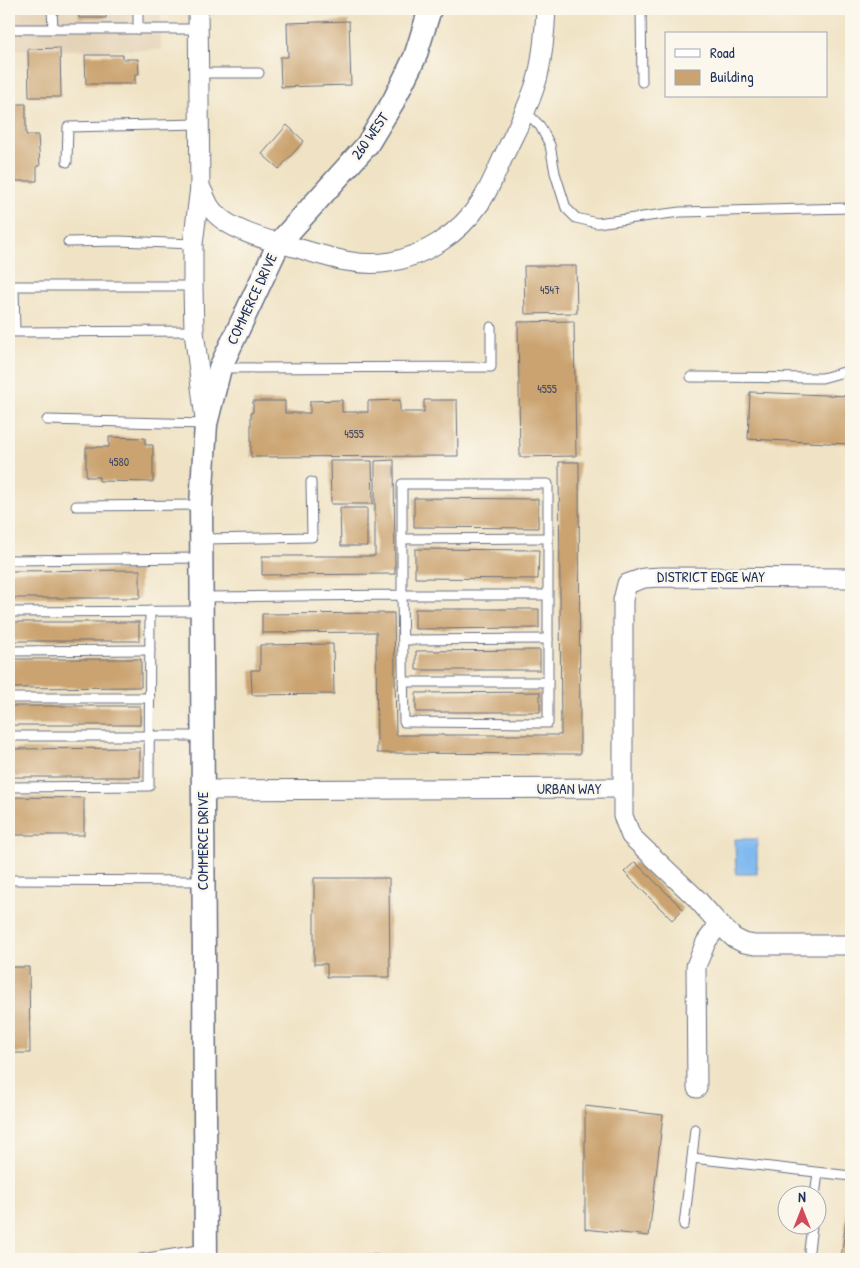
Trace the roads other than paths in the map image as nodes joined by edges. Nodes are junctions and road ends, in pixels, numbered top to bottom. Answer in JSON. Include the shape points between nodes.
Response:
{"nodes":[{"id":1,"x":52,"y":9,"type":"edge"},
{"id":2,"x":138,"y":9,"type":"edge"},
{"id":3,"x":198,"y":9,"type":"edge"},
{"id":4,"x":430,"y":9,"type":"edge"},
{"id":5,"x":546,"y":9,"type":"edge"},
{"id":6,"x":640,"y":9,"type":"edge"},
{"id":7,"x":138,"y":28,"type":"junction"},
{"id":8,"x":198,"y":28,"type":"junction"},
{"id":9,"x":9,"y":29,"type":"edge"},
{"id":10,"x":52,"y":29,"type":"junction"},
{"id":11,"x":198,"y":73,"type":"junction"},
{"id":12,"x":259,"y":73,"type":"dead end"},
{"id":13,"x":642,"y":82,"type":"dead end"},
{"id":14,"x":525,"y":111,"type":"junction"},
{"id":15,"x":199,"y":124,"type":"junction"},
{"id":16,"x":67,"y":162,"type":"dead end"},
{"id":17,"x":200,"y":187,"type":"junction"},
{"id":18,"x":851,"y":208,"type":"edge"},
{"id":19,"x":68,"y":242,"type":"dead end"},
{"id":20,"x":279,"y":243,"type":"junction"},
{"id":21,"x":192,"y":244,"type":"junction"},
{"id":22,"x":192,"y":286,"type":"junction"},
{"id":23,"x":490,"y":327,"type":"dead end"},
{"id":24,"x":194,"y":331,"type":"junction"},
{"id":25,"x":220,"y":368,"type":"junction"},
{"id":26,"x":851,"y":370,"type":"edge"},
{"id":27,"x":691,"y":377,"type":"dead end"},
{"id":28,"x":47,"y":420,"type":"dead end"},
{"id":29,"x":206,"y":424,"type":"junction"},
{"id":30,"x":311,"y":482,"type":"dead end"},
{"id":31,"x":201,"y":505,"type":"junction"},
{"id":32,"x":76,"y":506,"type":"dead end"},
{"id":33,"x":402,"y":538,"type":"junction"},
{"id":34,"x":548,"y":538,"type":"junction"},
{"id":35,"x":201,"y":549,"type":"junction"},
{"id":36,"x":9,"y":560,"type":"edge"},
{"id":37,"x":851,"y":578,"type":"edge"},
{"id":38,"x":548,"y":594,"type":"junction"},
{"id":39,"x":402,"y":595,"type":"junction"},
{"id":40,"x":202,"y":604,"type":"junction"},
{"id":41,"x":150,"y":611,"type":"junction"},
{"id":42,"x":9,"y":612,"type":"edge"},
{"id":43,"x":548,"y":639,"type":"junction"},
{"id":44,"x":403,"y":640,"type":"junction"},
{"id":45,"x":9,"y":650,"type":"edge"},
{"id":46,"x":150,"y":650,"type":"junction"},
{"id":47,"x":403,"y":682,"type":"junction"},
{"id":48,"x":548,"y":682,"type":"junction"},
{"id":49,"x":9,"y":698,"type":"edge"},
{"id":50,"x":150,"y":698,"type":"junction"},
{"id":51,"x":9,"y":736,"type":"edge"},
{"id":52,"x":150,"y":736,"type":"junction"},
{"id":53,"x":202,"y":736,"type":"junction"},
{"id":54,"x":9,"y":787,"type":"edge"},
{"id":55,"x":622,"y":788,"type":"junction"},
{"id":56,"x":203,"y":790,"type":"junction"},
{"id":57,"x":9,"y":880,"type":"edge"},
{"id":58,"x":203,"y":881,"type":"junction"},
{"id":59,"x":719,"y":924,"type":"junction"},
{"id":60,"x":851,"y":945,"type":"edge"},
{"id":61,"x":697,"y":1088,"type":"dead end"},
{"id":62,"x":695,"y":1129,"type":"dead end"},
{"id":63,"x":692,"y":1158,"type":"junction"},
{"id":64,"x":818,"y":1172,"type":"junction"},
{"id":65,"x":851,"y":1176,"type":"edge"},
{"id":66,"x":816,"y":1186,"type":"edge"},
{"id":67,"x":684,"y":1225,"type":"dead end"},
{"id":68,"x":811,"y":1236,"type":"edge"},
{"id":69,"x":809,"y":1250,"type":"dead end"},
{"id":70,"x":206,"y":1254,"type":"edge"},
{"id":71,"x":146,"y":1259,"type":"edge"}],
"edges":[{"from":1,"to":10,"type":"lane"},
{"from":2,"to":7,"type":"lane"},
{"from":3,"to":8,"type":"street","name":"COMMERCE DRIVE"},
{"from":4,"to":20,"type":"street","name":"260 WEST","via":[[414,57],[393,102],[367,145]]},
{"from":5,"to":14,"type":"street","via":[[538,77]]},
{"from":6,"to":13,"type":"lane"},
{"from":7,"to":8,"type":"lane"},
{"from":7,"to":10,"type":"lane"},
{"from":8,"to":11,"type":"street","name":"COMMERCE DRIVE"},
{"from":9,"to":10,"type":"lane"},
{"from":11,"to":12,"type":"lane"},
{"from":11,"to":15,"type":"street","name":"COMMERCE DRIVE"},
{"from":14,"to":18,"type":"lane","via":[[540,126],[550,145],[566,208],[576,218],[598,223],[680,212]]},
{"from":14,"to":20,"type":"street","via":[[480,203],[467,220],[428,250],[408,258],[372,264],[353,263]]},
{"from":15,"to":16,"type":"lane","via":[[68,127]]},
{"from":15,"to":17,"type":"street","name":"COMMERCE DRIVE"},
{"from":17,"to":20,"type":"street","name":"COMMERCE DRIVE","via":[[211,209],[226,222]]},
{"from":17,"to":21,"type":"street","name":"COMMERCE DRIVE"},
{"from":19,"to":21,"type":"lane"},
{"from":20,"to":25,"type":"street","name":"COMMERCE DRIVE"},
{"from":21,"to":22,"type":"street","name":"COMMERCE DRIVE"},
{"from":22,"to":24,"type":"street","name":"COMMERCE DRIVE"},
{"from":22,"to":24,"type":"lane","via":[[14,286],[14,332]]},
{"from":23,"to":25,"type":"lane","via":[[490,367]]},
{"from":24,"to":29,"type":"street","name":"COMMERCE DRIVE"},
{"from":25,"to":29,"type":"street","name":"COMMERCE DRIVE"},
{"from":26,"to":27,"type":"lane","via":[[822,378]]},
{"from":28,"to":29,"type":"lane"},
{"from":29,"to":31,"type":"street","name":"COMMERCE DRIVE"},
{"from":30,"to":35,"type":"lane","via":[[312,538]]},
{"from":31,"to":32,"type":"lane"},
{"from":31,"to":35,"type":"street","name":"COMMERCE DRIVE"},
{"from":33,"to":34,"type":"lane"},
{"from":33,"to":34,"type":"lane","via":[[402,484],[548,484]]},
{"from":33,"to":39,"type":"lane"},
{"from":34,"to":38,"type":"lane"},
{"from":35,"to":36,"type":"lane"},
{"from":35,"to":40,"type":"street","name":"COMMERCE DRIVE"},
{"from":37,"to":55,"type":"street","name":"DISTRICT EDGE WAY","via":[[661,577],[627,584],[623,616]]},
{"from":38,"to":39,"type":"lane"},
{"from":38,"to":43,"type":"lane"},
{"from":39,"to":40,"type":"lane"},
{"from":39,"to":44,"type":"lane"},
{"from":40,"to":41,"type":"lane"},
{"from":40,"to":53,"type":"street","name":"COMMERCE DRIVE"},
{"from":41,"to":42,"type":"lane"},
{"from":41,"to":46,"type":"lane"},
{"from":43,"to":44,"type":"lane"},
{"from":43,"to":48,"type":"lane"},
{"from":44,"to":47,"type":"lane"},
{"from":45,"to":46,"type":"lane"},
{"from":46,"to":50,"type":"lane"},
{"from":47,"to":48,"type":"lane"},
{"from":47,"to":48,"type":"lane","via":[[404,722],[538,723],[548,723]]},
{"from":49,"to":50,"type":"lane"},
{"from":50,"to":52,"type":"lane"},
{"from":51,"to":52,"type":"lane"},
{"from":52,"to":53,"type":"lane"},
{"from":52,"to":54,"type":"lane","via":[[149,786]]},
{"from":53,"to":56,"type":"street","name":"COMMERCE DRIVE"},
{"from":55,"to":56,"type":"street","name":"URBAN WAY"},
{"from":55,"to":59,"type":"street","name":"URBAN WAY","via":[[623,816],[631,836]]},
{"from":56,"to":58,"type":"street","name":"COMMERCE DRIVE"},
{"from":57,"to":58,"type":"lane"},
{"from":58,"to":70,"type":"street","name":"COMMERCE DRIVE"},
{"from":59,"to":60,"type":"street","name":"URBAN WAY","via":[[744,943]]},
{"from":59,"to":61,"type":"street","via":[[706,942],[696,966]]},
{"from":62,"to":63,"type":"lane"},
{"from":63,"to":64,"type":"lane"},
{"from":63,"to":67,"type":"lane"},
{"from":64,"to":65,"type":"lane"},
{"from":64,"to":66,"type":"lane"},
{"from":68,"to":69,"type":"lane"},
{"from":70,"to":71,"type":"lane"}]}
